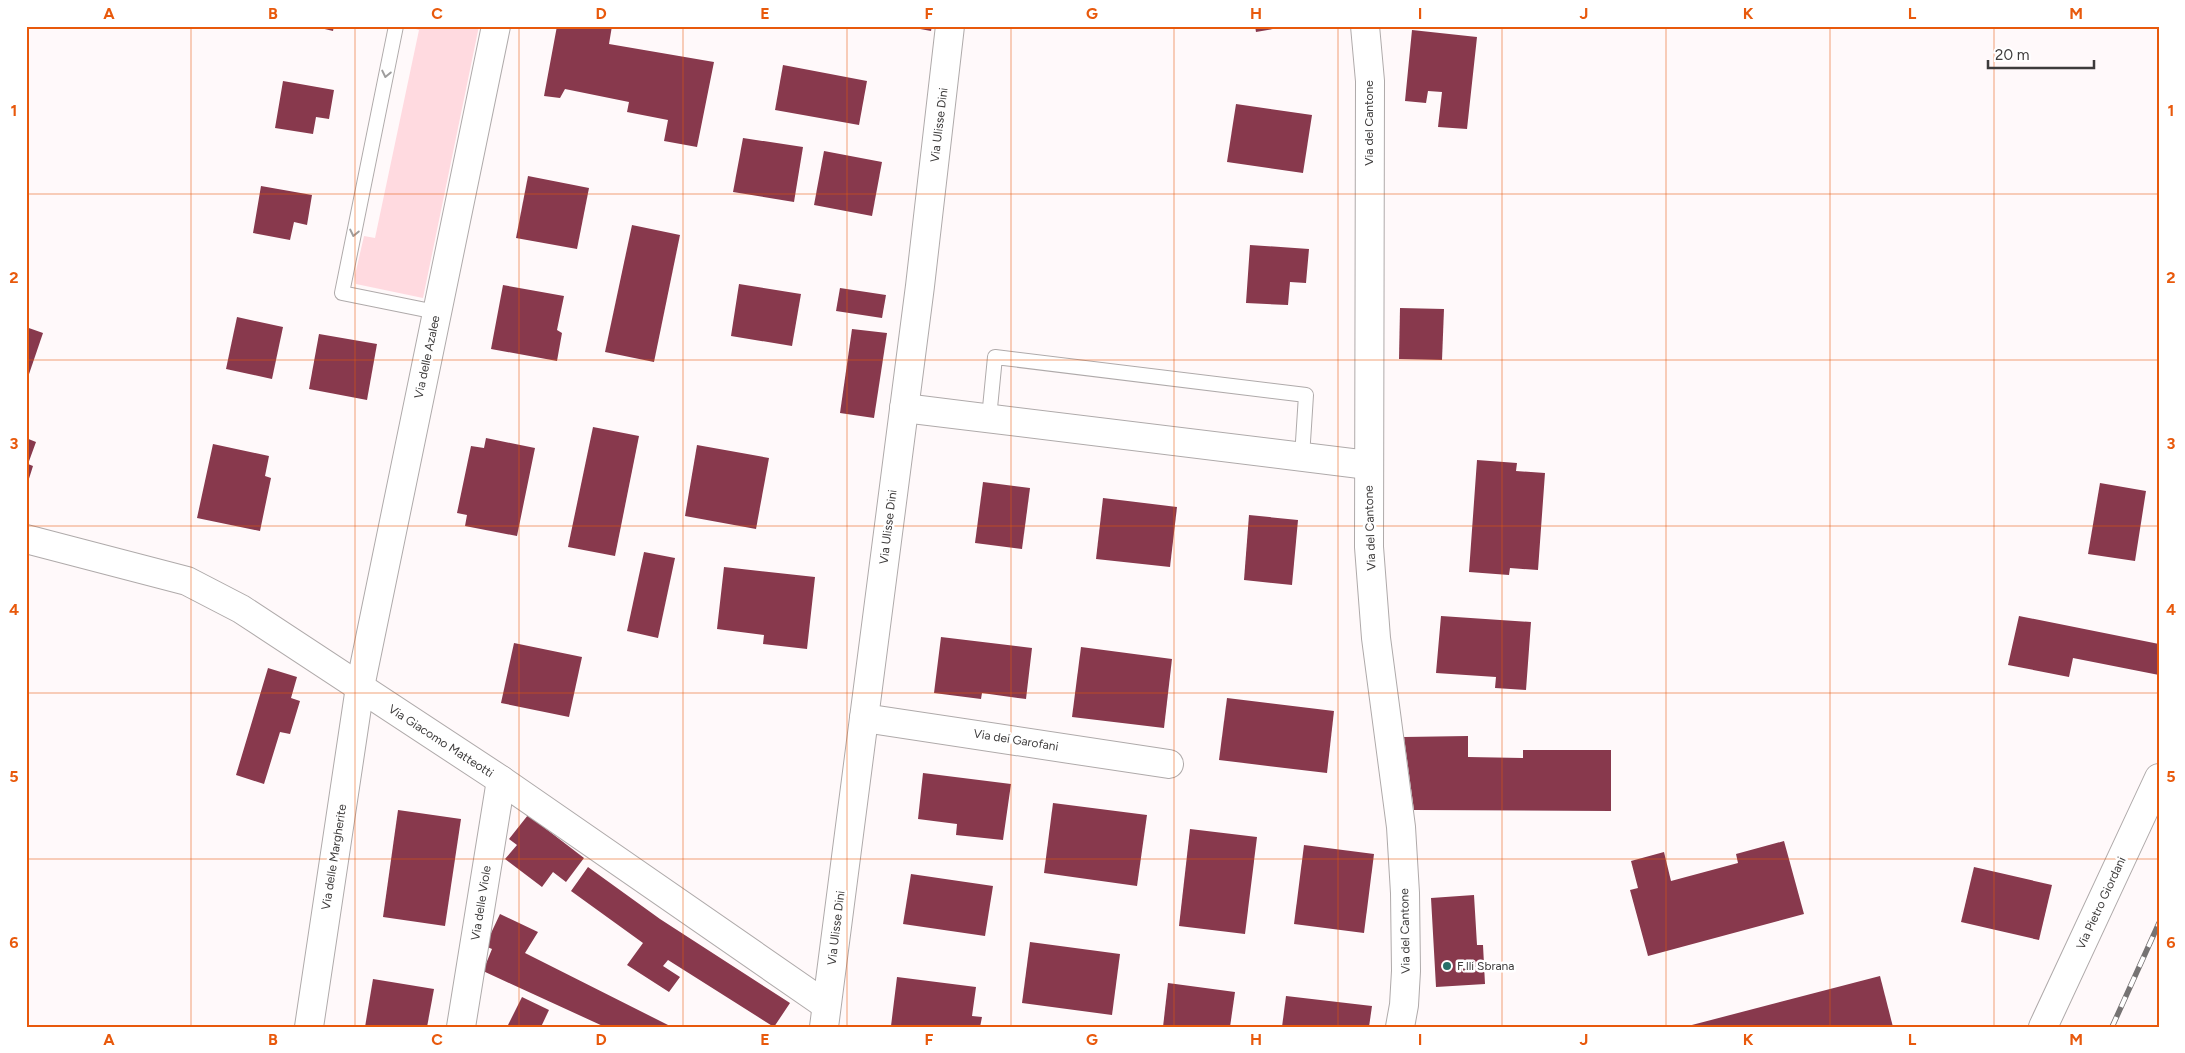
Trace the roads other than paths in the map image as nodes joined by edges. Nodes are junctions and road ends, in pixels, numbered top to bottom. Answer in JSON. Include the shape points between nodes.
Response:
{"nodes":[{"id":1,"x":396,"y":26,"type":"edge"},
{"id":2,"x":496,"y":26,"type":"edge"},
{"id":3,"x":950,"y":26,"type":"edge"},
{"id":4,"x":1365,"y":26,"type":"edge"},
{"id":5,"x":436,"y":312,"type":"junction"},
{"id":6,"x":904,"y":408,"type":"junction"},
{"id":7,"x":989,"y":418,"type":"junction"},
{"id":8,"x":1302,"y":457,"type":"junction"},
{"id":9,"x":1368,"y":465,"type":"junction"},
{"id":10,"x":26,"y":539,"type":"edge"},
{"id":11,"x":360,"y":687,"type":"junction"},
{"id":12,"x":864,"y":718,"type":"junction"},
{"id":13,"x":1169,"y":764,"type":"dead end"},
{"id":14,"x":2159,"y":778,"type":"edge"},
{"id":15,"x":502,"y":780,"type":"junction"},
{"id":16,"x":825,"y":1016,"type":"edge"},
{"id":17,"x":308,"y":1027,"type":"edge"},
{"id":18,"x":462,"y":1027,"type":"edge"},
{"id":19,"x":1400,"y":1027,"type":"edge"},
{"id":20,"x":2044,"y":1027,"type":"edge"}],
"edges":[{"from":1,"to":5,"type":"lane","one_way":true,"via":[[342,293]]},
{"from":2,"to":5,"type":"street","name":"Via delle Azalee"},
{"from":3,"to":6,"type":"street","name":"Via Ulisse Dini"},
{"from":4,"to":9,"type":"street","name":"Via del Cantone","via":[[1370,80]]},
{"from":5,"to":11,"type":"street","name":"Via delle Azalee"},
{"from":6,"to":7,"type":"street"},
{"from":6,"to":12,"type":"street","name":"Via Ulisse Dini"},
{"from":7,"to":8,"type":"street"},
{"from":7,"to":8,"type":"lane","via":[[995,358],[1306,395]]},
{"from":8,"to":9,"type":"street"},
{"from":9,"to":19,"type":"street","name":"Via del Cantone","via":[[1369,547],[1376,638],[1405,893],[1406,971]]},
{"from":10,"to":11,"type":"street","name":"Via Giacomo Matteotti","via":[[186,581],[242,609]]},
{"from":11,"to":15,"type":"street","name":"Via Giacomo Matteotti"},
{"from":11,"to":17,"type":"street","name":"Via delle Margherite"},
{"from":12,"to":13,"type":"street","name":"Via dei Garofani"},
{"from":12,"to":16,"type":"street","name":"Via Ulisse Dini"},
{"from":14,"to":20,"type":"street","name":"Via Pietro Giordani"},
{"from":15,"to":16,"type":"street","name":"Via Giacomo Matteotti"},
{"from":15,"to":18,"type":"street","name":"Via delle Viole"}]}
